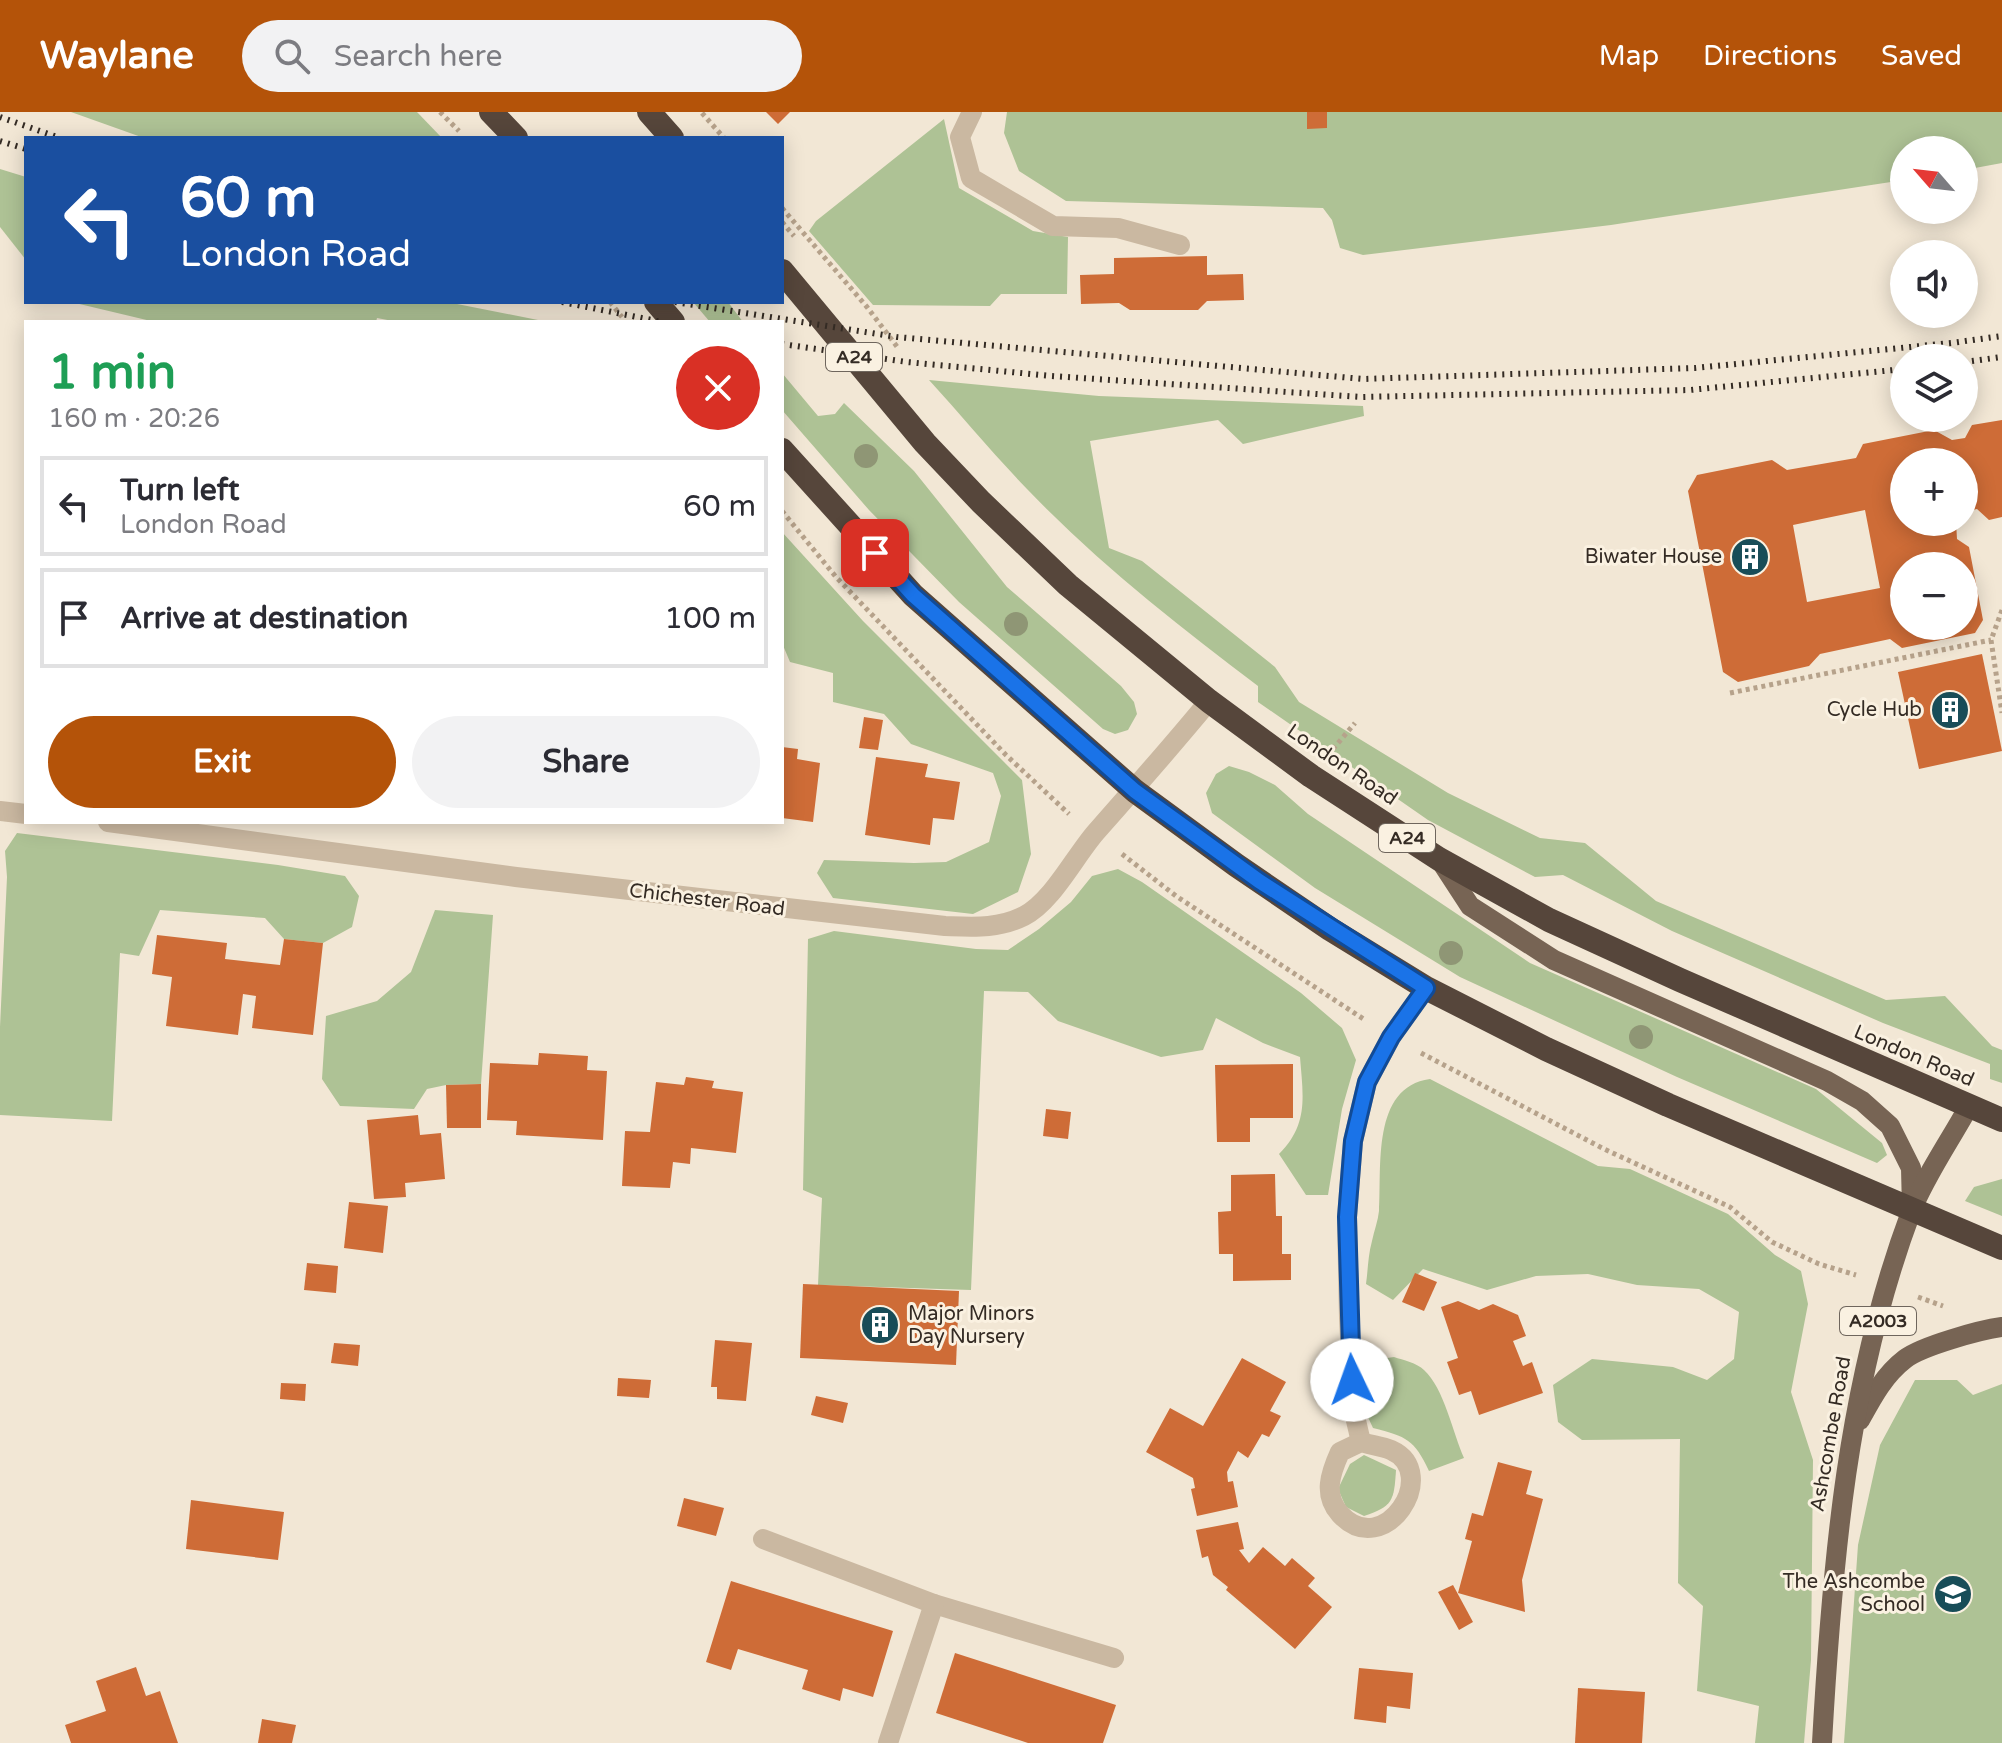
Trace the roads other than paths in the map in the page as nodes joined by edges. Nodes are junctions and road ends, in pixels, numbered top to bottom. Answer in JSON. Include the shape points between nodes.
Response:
{"nodes":[{"id":1,"x":491,"y":112,"type":"edge"},
{"id":2,"x":972,"y":112,"type":"edge"},
{"id":3,"x":514,"y":136,"type":"edge"},
{"id":4,"x":1180,"y":245,"type":"dead end"},
{"id":5,"x":784,"y":273,"type":"edge"},
{"id":6,"x":658,"y":304,"type":"edge"},
{"id":7,"x":671,"y":320,"type":"edge"},
{"id":8,"x":784,"y":452,"type":"edge"},
{"id":9,"x":1209,"y":701,"type":"junction"},
{"id":10,"x":1135,"y":791,"type":"junction"},
{"id":11,"x":0,"y":811,"type":"edge"},
{"id":12,"x":24,"y":814,"type":"edge"},
{"id":13,"x":123,"y":824,"type":"edge"},
{"id":14,"x":1439,"y":859,"type":"junction"},
{"id":15,"x":1426,"y":988,"type":"junction"},
{"id":16,"x":1969,"y":1106,"type":"junction"},
{"id":17,"x":2002,"y":1120,"type":"edge"},
{"id":18,"x":1912,"y":1209,"type":"junction"},
{"id":19,"x":2002,"y":1248,"type":"edge"},
{"id":20,"x":2002,"y":1327,"type":"edge"},
{"id":21,"x":1852,"y":1434,"type":"junction"},
{"id":22,"x":1361,"y":1442,"type":"junction"},
{"id":23,"x":763,"y":1539,"type":"dead end"},
{"id":24,"x":934,"y":1604,"type":"junction"},
{"id":25,"x":1114,"y":1658,"type":"dead end"},
{"id":26,"x":888,"y":1743,"type":"edge"},
{"id":27,"x":1822,"y":1743,"type":"edge"}],
"edges":[{"from":1,"to":3,"type":"highway"},
{"from":2,"to":4,"type":"street","via":[[960,137],[971,178],[1053,226],[1118,228]]},
{"from":5,"to":9,"type":"highway","name":"London Road","number":"A24","via":[[981,502],[1068,585]]},
{"from":6,"to":7,"type":"highway"},
{"from":8,"to":10,"type":"highway","via":[[913,595]]},
{"from":9,"to":10,"type":"street","name":"Chichester Road"},
{"from":9,"to":14,"type":"highway","name":"London Road","number":"A24","via":[[1311,776]]},
{"from":10,"to":13,"type":"street","name":"Chichester Road","via":[[1027,915],[993,927],[538,880]]},
{"from":10,"to":15,"type":"highway","via":[[1259,881]]},
{"from":11,"to":12,"type":"street"},
{"from":14,"to":16,"type":"highway","name":"London Road","number":"A24","via":[[1549,920]]},
{"from":14,"to":18,"type":"main road","via":[[1470,906],[1554,960],[1862,1101],[1890,1126],[1911,1168]]},
{"from":15,"to":18,"type":"highway","via":[[1668,1105]]},
{"from":15,"to":22,"type":"street","via":[[1367,1082],[1353,1141],[1347,1217],[1354,1412]]},
{"from":16,"to":17,"type":"highway","name":"London Road","number":"A24"},
{"from":16,"to":18,"type":"main road","name":"Ashcombe Road"},
{"from":18,"to":19,"type":"highway"},
{"from":18,"to":21,"type":"main road","name":"Ashcombe Road","number":"A2003","via":[[1863,1374]]},
{"from":20,"to":21,"type":"main road","via":[[1966,1334],[1907,1357],[1879,1386]]},
{"from":21,"to":27,"type":"main road","name":"Ashcombe Road","number":"A2003","via":[[1829,1622]]},
{"from":22,"to":22,"type":"street","via":[[1393,1451],[1408,1467],[1412,1486],[1402,1508],[1374,1529],[1349,1524],[1331,1504],[1329,1476],[1340,1452]]},
{"from":23,"to":24,"type":"street"},
{"from":24,"to":25,"type":"street"},
{"from":24,"to":26,"type":"street"}]}
